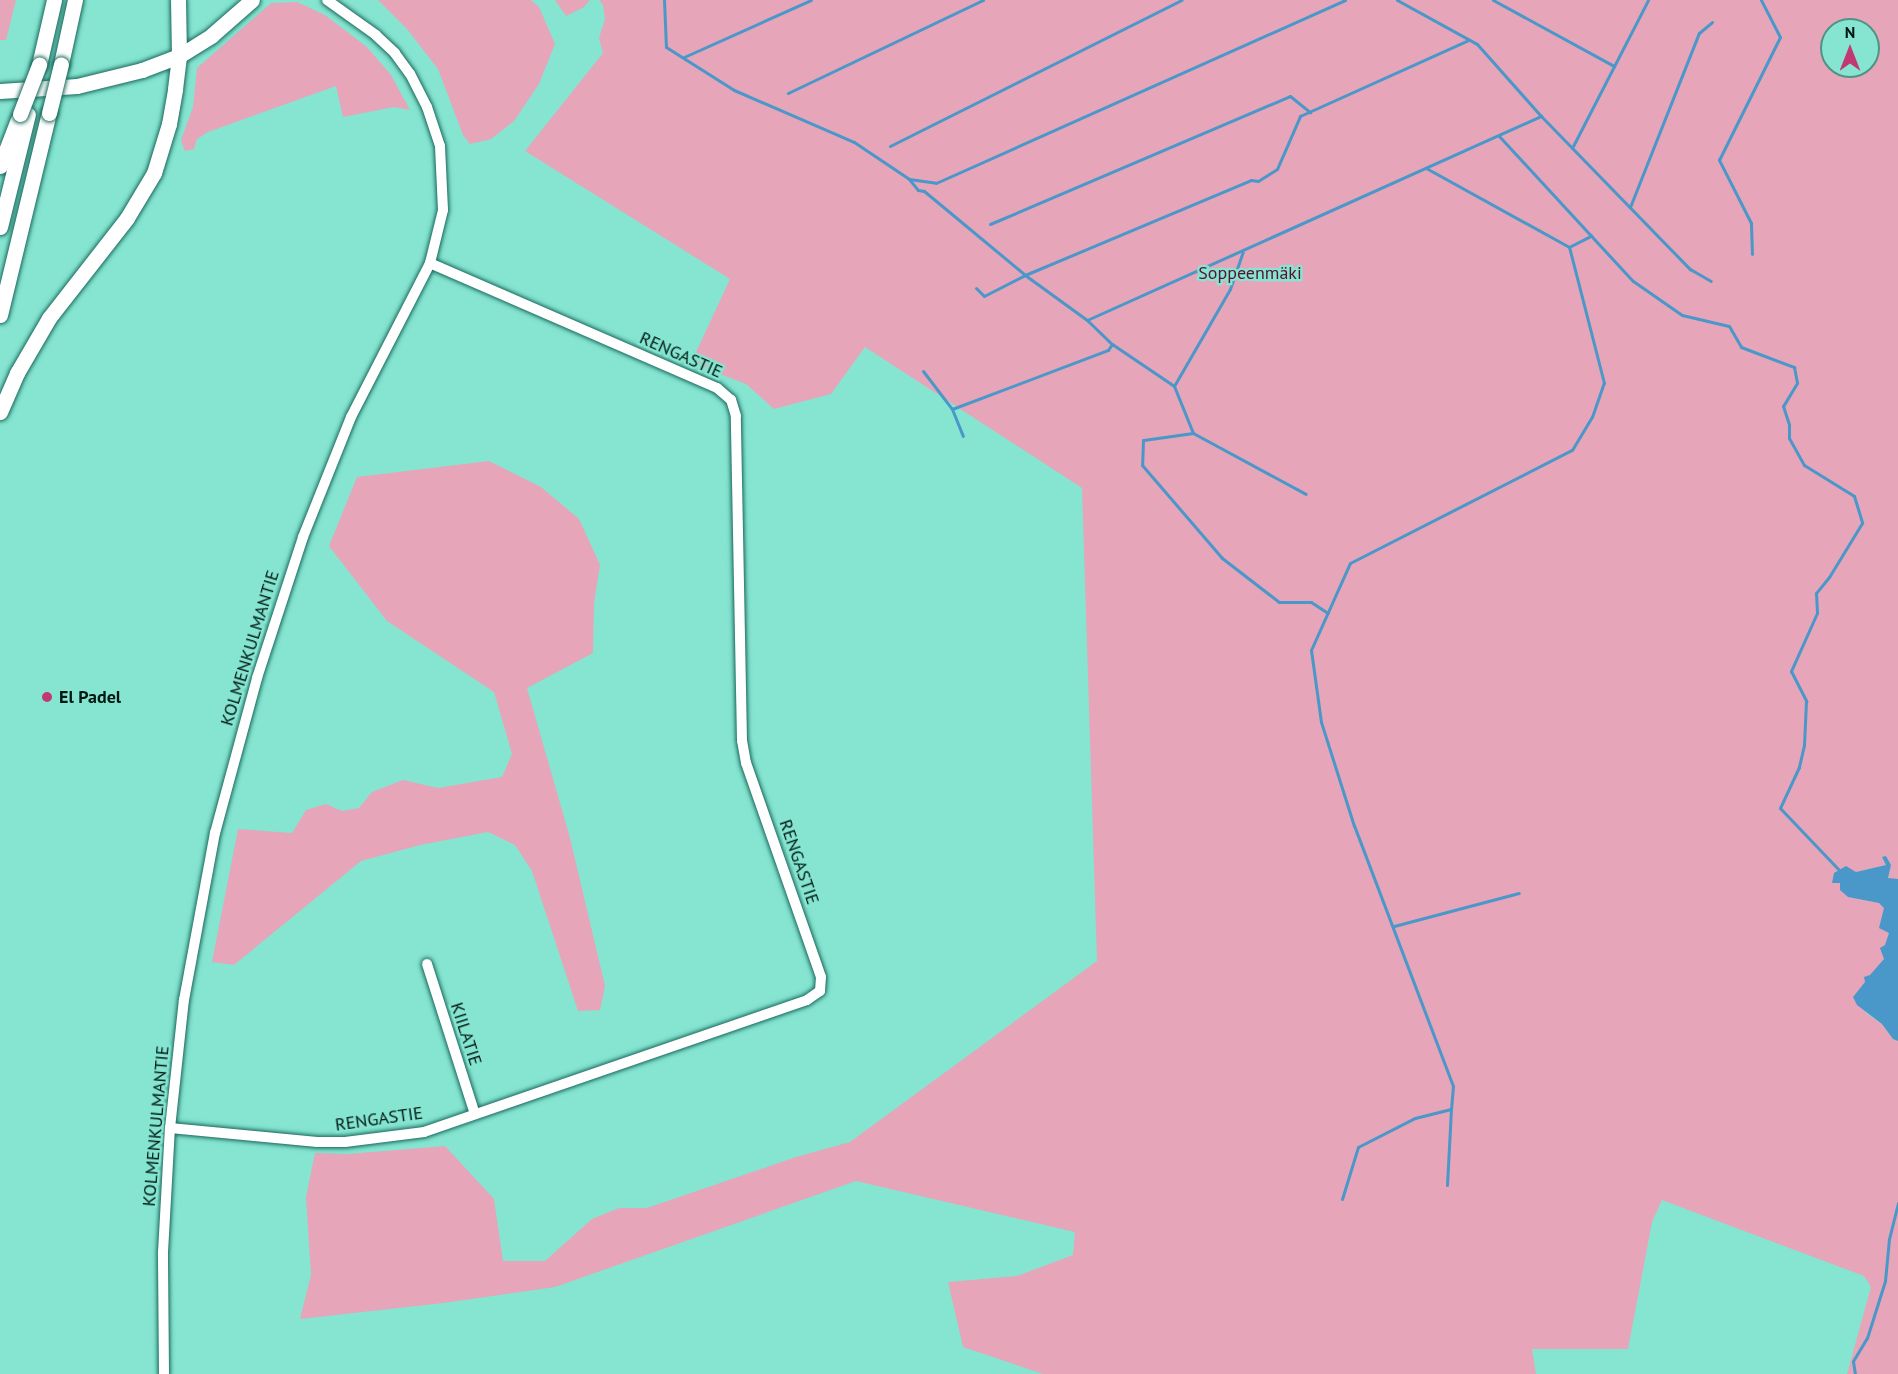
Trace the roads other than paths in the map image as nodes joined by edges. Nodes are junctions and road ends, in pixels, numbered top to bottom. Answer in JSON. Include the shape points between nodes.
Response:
{"nodes":[{"id":1,"x":54,"y":0,"type":"edge"},
{"id":2,"x":75,"y":0,"type":"edge"},
{"id":3,"x":178,"y":0,"type":"edge"},
{"id":4,"x":252,"y":0,"type":"edge"},
{"id":5,"x":327,"y":0,"type":"edge"},
{"id":6,"x":179,"y":56,"type":"junction"},
{"id":7,"x":0,"y":91,"type":"edge"},
{"id":8,"x":24,"y":114,"type":"junction"},
{"id":9,"x":0,"y":166,"type":"edge"},
{"id":10,"x":0,"y":227,"type":"edge"},
{"id":11,"x":430,"y":262,"type":"junction"},
{"id":12,"x":0,"y":315,"type":"edge"},
{"id":13,"x":0,"y":412,"type":"edge"},
{"id":14,"x":427,"y":964,"type":"dead end"},
{"id":15,"x":475,"y":1114,"type":"junction"},
{"id":16,"x":170,"y":1128,"type":"junction"},
{"id":17,"x":164,"y":1374,"type":"edge"}],
"edges":[{"from":1,"to":8,"type":"highway","bridge":true},
{"from":2,"to":12,"type":"highway","bridge":true},
{"from":3,"to":6,"type":"highway"},
{"from":4,"to":6,"type":"highway","via":[[231,21]]},
{"from":5,"to":11,"type":"street","name":"KOLMENKULMANTIE","via":[[395,53],[410,74],[434,126],[444,190]]},
{"from":6,"to":7,"type":"highway","via":[[109,80]]},
{"from":6,"to":13,"type":"highway","via":[[169,124],[146,190],[49,318]]},
{"from":8,"to":9,"type":"highway"},
{"from":8,"to":10,"type":"highway"},
{"from":11,"to":15,"type":"street","name":"RENGASTIE","via":[[717,388],[731,400],[736,416],[742,741],[746,763],[822,977],[820,991],[807,1000]]},
{"from":11,"to":16,"type":"street","name":"KOLMENKULMANTIE","via":[[338,447],[303,537],[257,678],[204,884],[184,1000]]},
{"from":14,"to":15,"type":"street","name":"KIILATIE"},
{"from":15,"to":16,"type":"street","name":"RENGASTIE","via":[[424,1132],[345,1142]]},
{"from":16,"to":17,"type":"street","name":"KOLMENKULMANTIE"}]}
